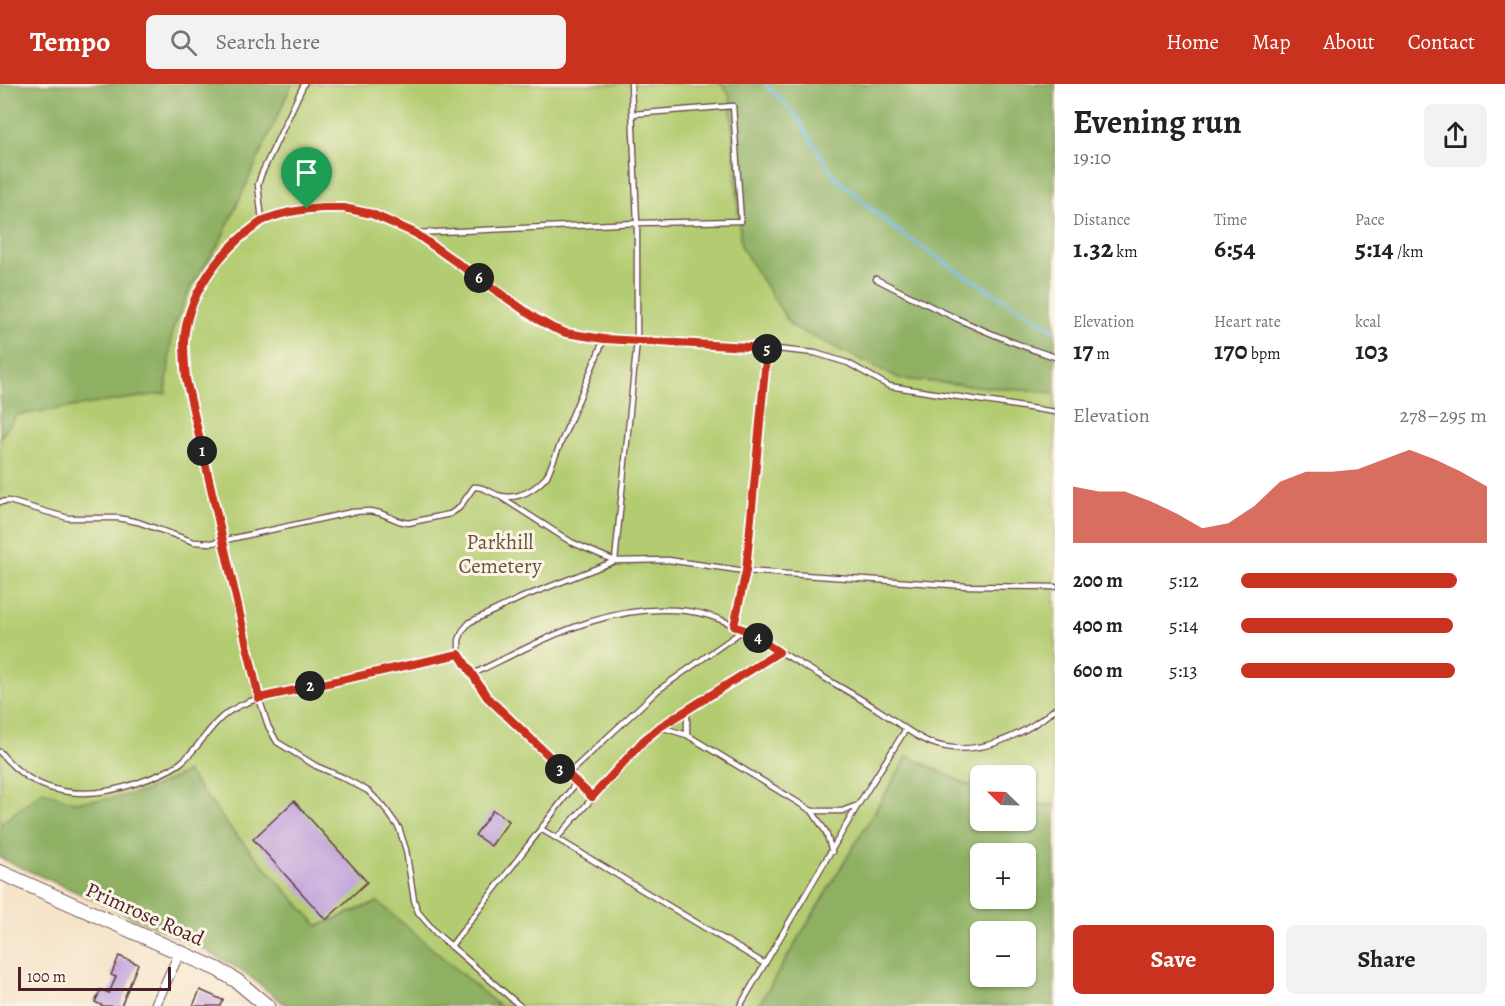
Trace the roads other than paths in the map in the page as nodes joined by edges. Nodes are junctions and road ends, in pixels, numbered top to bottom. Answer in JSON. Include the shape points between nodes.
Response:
{"nodes":[{"id":1,"x":304,"y":84,"type":"edge"},
{"id":2,"x":631,"y":84,"type":"edge"},
{"id":3,"x":633,"y":114,"type":"junction"},
{"id":4,"x":262,"y":221,"type":"junction"},
{"id":5,"x":637,"y":223,"type":"junction"},
{"id":6,"x":415,"y":233,"type":"junction"},
{"id":7,"x":876,"y":279,"type":"dead end"},
{"id":8,"x":604,"y":339,"type":"junction"},
{"id":9,"x":637,"y":340,"type":"junction"},
{"id":10,"x":767,"y":348,"type":"junction"},
{"id":11,"x":1055,"y":357,"type":"edge"},
{"id":12,"x":1055,"y":412,"type":"edge"},
{"id":13,"x":500,"y":496,"type":"junction"},
{"id":14,"x":0,"y":502,"type":"edge"},
{"id":15,"x":222,"y":542,"type":"junction"},
{"id":16,"x":615,"y":561,"type":"junction"},
{"id":17,"x":746,"y":571,"type":"junction"},
{"id":18,"x":1055,"y":587,"type":"edge"},
{"id":19,"x":734,"y":626,"type":"junction"},
{"id":20,"x":745,"y":630,"type":"junction"},
{"id":21,"x":779,"y":652,"type":"junction"},
{"id":22,"x":459,"y":654,"type":"junction"},
{"id":23,"x":473,"y":674,"type":"junction"},
{"id":24,"x":259,"y":698,"type":"junction"},
{"id":25,"x":1055,"y":709,"type":"edge"},
{"id":26,"x":687,"y":710,"type":"junction"},
{"id":27,"x":660,"y":727,"type":"junction"},
{"id":28,"x":906,"y":729,"type":"junction"},
{"id":29,"x":687,"y":735,"type":"junction"},
{"id":30,"x":0,"y":752,"type":"edge"},
{"id":31,"x":567,"y":775,"type":"junction"},
{"id":32,"x":576,"y":783,"type":"junction"},
{"id":33,"x":592,"y":797,"type":"junction"},
{"id":34,"x":858,"y":805,"type":"junction"},
{"id":35,"x":812,"y":811,"type":"junction"},
{"id":36,"x":541,"y":829,"type":"junction"},
{"id":37,"x":557,"y":838,"type":"junction"},
{"id":38,"x":832,"y":852,"type":"junction"},
{"id":39,"x":0,"y":872,"type":"edge"},
{"id":40,"x":451,"y":946,"type":"junction"},
{"id":41,"x":180,"y":952,"type":"junction"},
{"id":42,"x":765,"y":964,"type":"junction"},
{"id":43,"x":155,"y":1006,"type":"edge"},
{"id":44,"x":267,"y":1006,"type":"edge"},
{"id":45,"x":520,"y":1006,"type":"edge"},
{"id":46,"x":740,"y":1006,"type":"edge"}],
"edges":[{"from":1,"to":4,"type":"lane","via":[[258,185]]},
{"from":2,"to":3,"type":"lane"},
{"from":3,"to":5,"type":"lane"},
{"from":3,"to":5,"type":"lane","via":[[733,106],[741,222]]},
{"from":4,"to":6,"type":"lane","via":[[307,209],[344,208],[372,214]]},
{"from":4,"to":15,"type":"lane","via":[[218,260],[200,289],[184,341],[186,379]]},
{"from":5,"to":6,"type":"lane"},
{"from":5,"to":9,"type":"lane"},
{"from":6,"to":8,"type":"lane","via":[[553,328]]},
{"from":7,"to":11,"type":"lane","via":[[956,319]]},
{"from":8,"to":9,"type":"lane"},
{"from":8,"to":13,"type":"lane","via":[[548,476],[539,486],[520,495]]},
{"from":9,"to":10,"type":"lane"},
{"from":9,"to":16,"type":"lane"},
{"from":10,"to":12,"type":"lane","via":[[815,353],[848,363],[889,386]]},
{"from":10,"to":17,"type":"lane"},
{"from":13,"to":15,"type":"lane","via":[[481,486],[474,487],[459,508],[434,518],[408,523],[380,513],[352,512]]},
{"from":13,"to":16,"type":"lane","via":[[571,542]]},
{"from":14,"to":15,"type":"lane","via":[[9,501],[68,518],[118,518],[194,542]]},
{"from":15,"to":24,"type":"lane"},
{"from":16,"to":17,"type":"lane","via":[[668,560]]},
{"from":16,"to":22,"type":"lane","via":[[470,622],[459,639]]},
{"from":17,"to":18,"type":"lane","via":[[967,586]]},
{"from":17,"to":19,"type":"lane"},
{"from":19,"to":20,"type":"lane"},
{"from":19,"to":23,"type":"lane","via":[[709,615],[689,612],[626,612],[598,618]]},
{"from":20,"to":21,"type":"lane"},
{"from":20,"to":31,"type":"lane","via":[[657,691]]},
{"from":21,"to":26,"type":"lane"},
{"from":21,"to":28,"type":"lane"},
{"from":22,"to":23,"type":"lane"},
{"from":22,"to":24,"type":"lane"},
{"from":23,"to":31,"type":"lane","via":[[487,697]]},
{"from":24,"to":30,"type":"lane","via":[[222,716],[180,764],[124,787],[80,794],[58,791],[21,774]]},
{"from":24,"to":40,"type":"lane","via":[[277,742],[368,791],[384,807],[399,828],[418,912]]},
{"from":25,"to":28,"type":"lane","via":[[1011,736],[973,749],[944,747]]},
{"from":26,"to":27,"type":"lane"},
{"from":26,"to":29,"type":"lane"},
{"from":27,"to":29,"type":"lane"},
{"from":27,"to":33,"type":"lane"},
{"from":28,"to":34,"type":"lane"},
{"from":29,"to":35,"type":"lane"},
{"from":31,"to":32,"type":"lane"},
{"from":32,"to":33,"type":"lane"},
{"from":32,"to":36,"type":"lane"},
{"from":33,"to":37,"type":"lane"},
{"from":34,"to":35,"type":"lane","via":[[842,811]]},
{"from":34,"to":38,"type":"lane"},
{"from":35,"to":38,"type":"lane","via":[[826,832]]},
{"from":36,"to":37,"type":"lane"},
{"from":36,"to":40,"type":"lane"},
{"from":37,"to":42,"type":"lane"},
{"from":38,"to":42,"type":"lane"},
{"from":39,"to":41,"type":"street","name":"Primrose Road"},
{"from":40,"to":45,"type":"lane"},
{"from":41,"to":43,"type":"street"},
{"from":41,"to":44,"type":"street","name":"Primrose Road","via":[[237,981]]},
{"from":42,"to":46,"type":"lane"}]}
